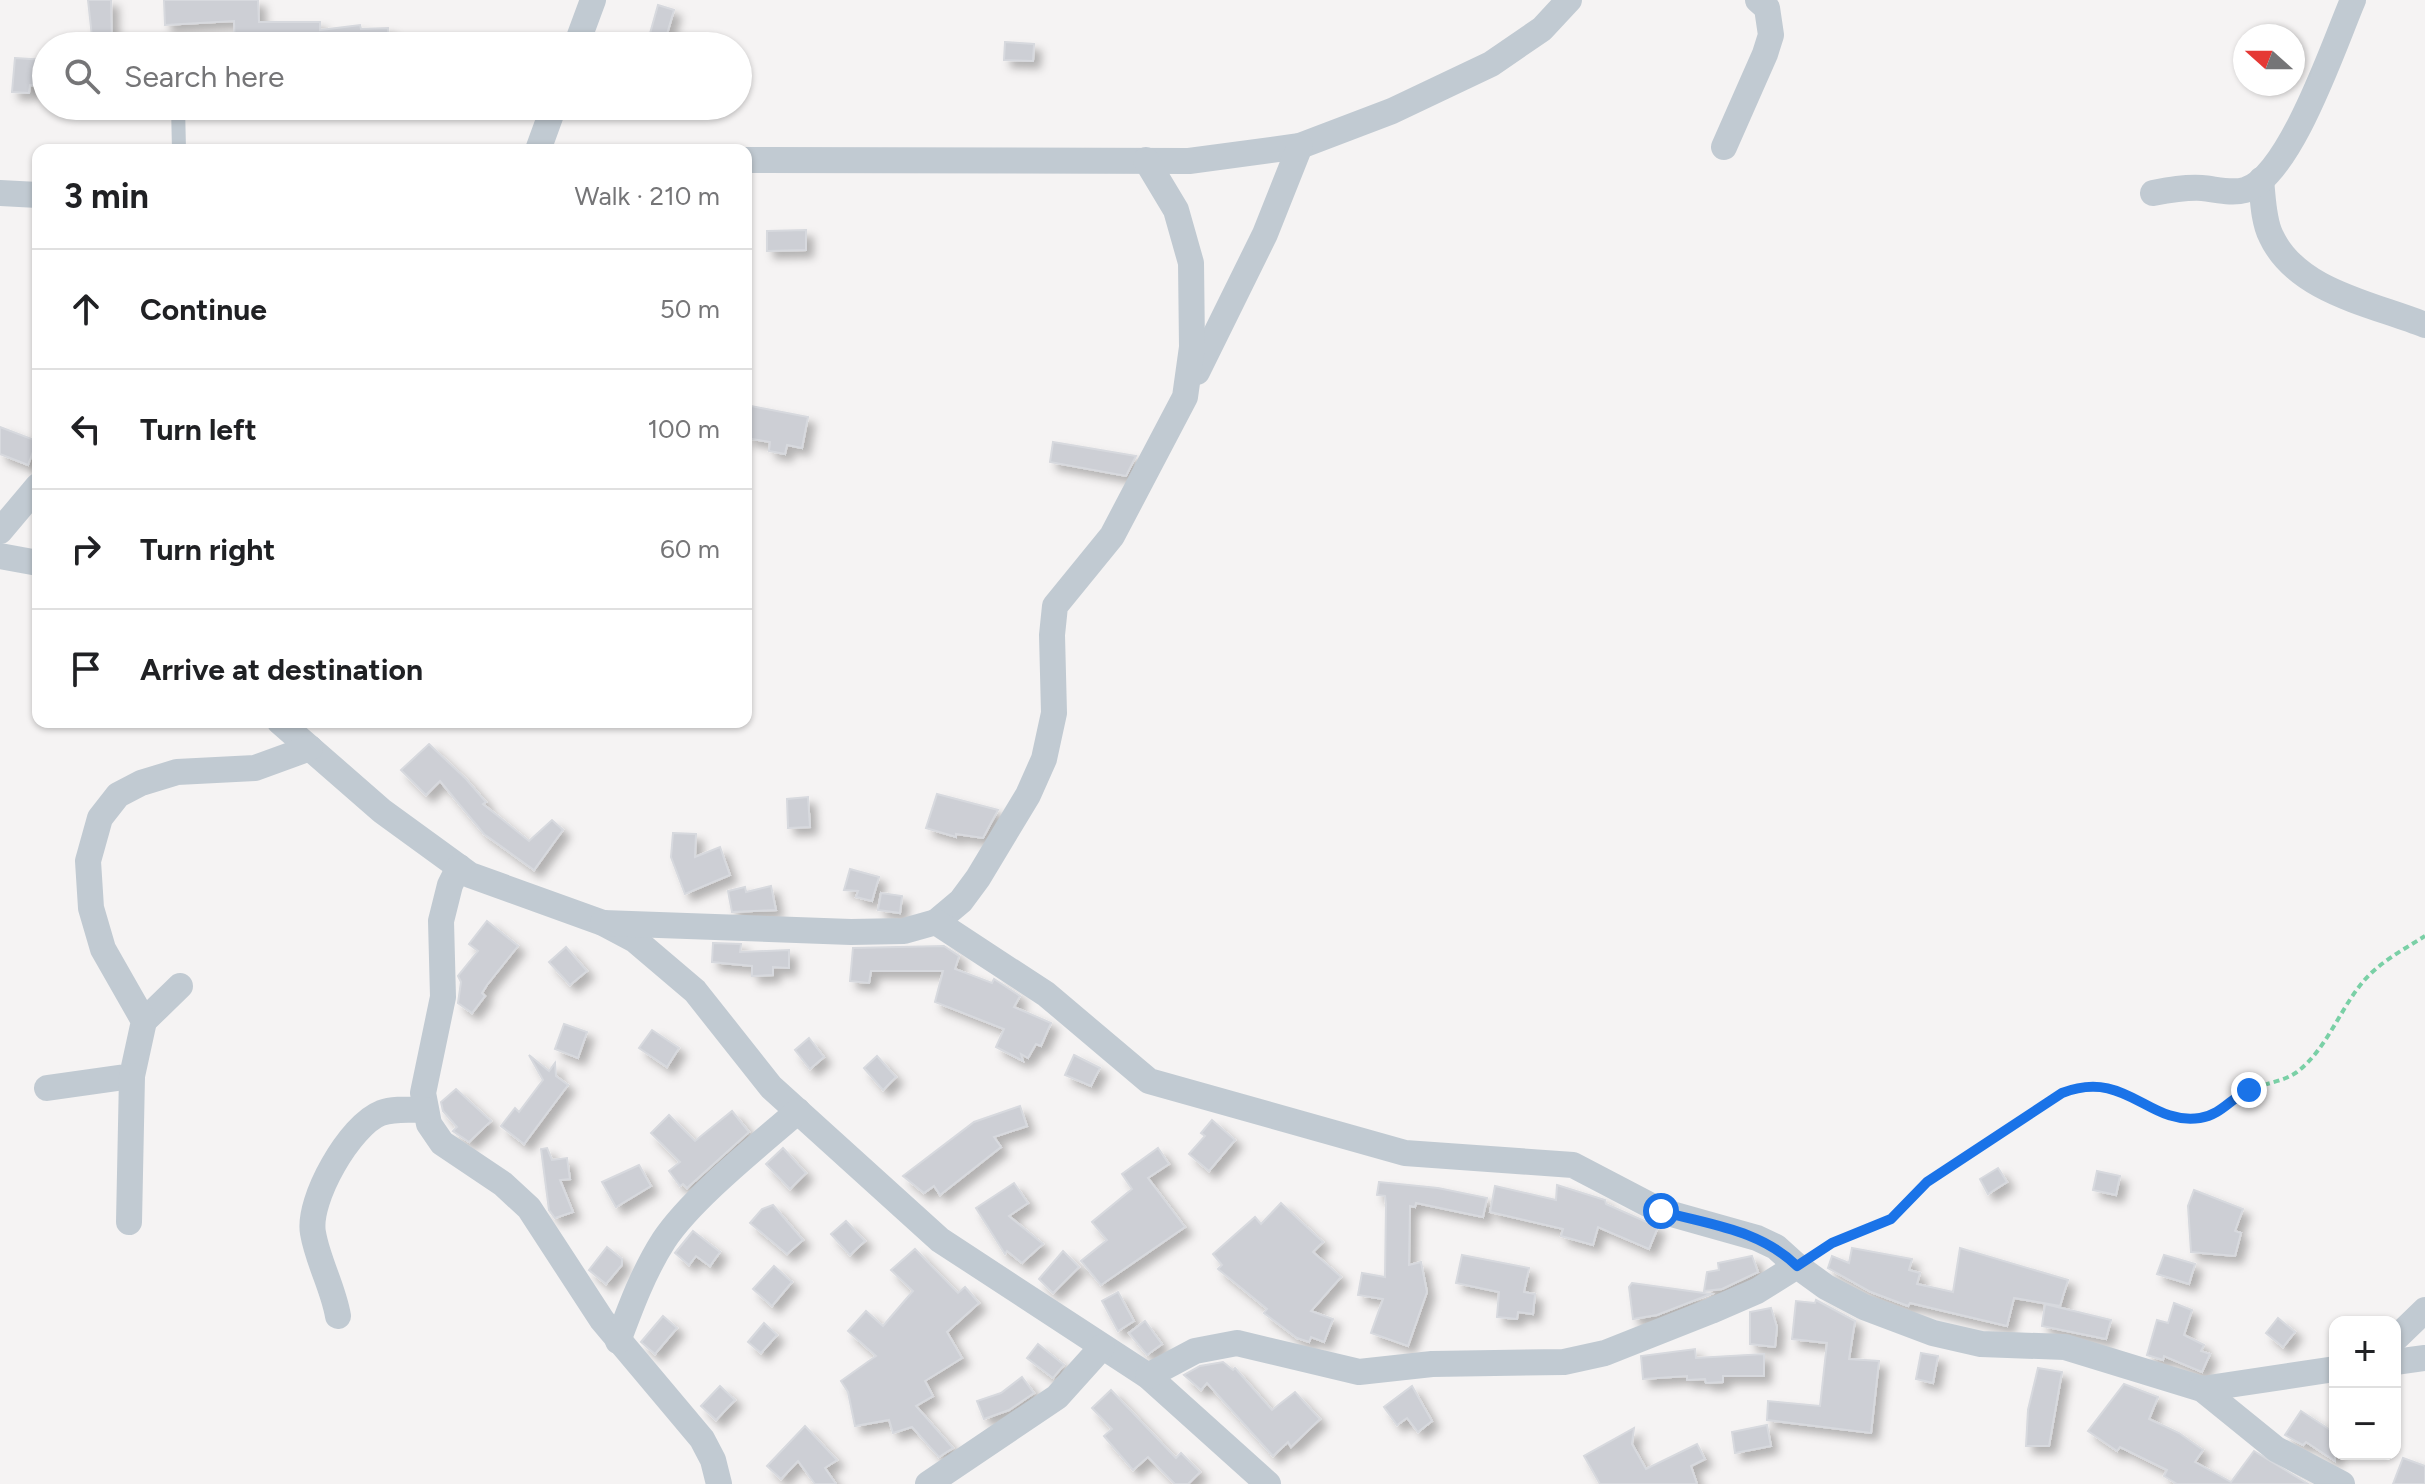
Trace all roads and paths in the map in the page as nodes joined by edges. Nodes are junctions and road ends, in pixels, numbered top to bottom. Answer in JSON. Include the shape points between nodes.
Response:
{"nodes":[{"id":1,"x":593,"y":0,"type":"edge"},
{"id":2,"x":1569,"y":0,"type":"edge"},
{"id":3,"x":1758,"y":0,"type":"edge"},
{"id":4,"x":2353,"y":0,"type":"edge"},
{"id":5,"x":581,"y":32,"type":"edge"},
{"id":6,"x":178,"y":120,"type":"edge"},
{"id":7,"x":549,"y":120,"type":"edge"},
{"id":8,"x":179,"y":144,"type":"edge"},
{"id":9,"x":540,"y":144,"type":"edge"},
{"id":10,"x":1300,"y":146,"type":"junction"},
{"id":11,"x":1724,"y":147,"type":"dead end"},
{"id":12,"x":752,"y":160,"type":"edge"},
{"id":13,"x":1146,"y":160,"type":"junction"},
{"id":14,"x":2261,"y":180,"type":"junction"},
{"id":15,"x":0,"y":193,"type":"edge"},
{"id":16,"x":2153,"y":193,"type":"dead end"},
{"id":17,"x":32,"y":195,"type":"edge"},
{"id":18,"x":2425,"y":325,"type":"edge"},
{"id":19,"x":1185,"y":397,"type":"junction"},
{"id":20,"x":32,"y":493,"type":"edge"},
{"id":21,"x":0,"y":531,"type":"edge"},
{"id":22,"x":0,"y":556,"type":"edge"},
{"id":23,"x":32,"y":562,"type":"edge"},
{"id":24,"x":287,"y":728,"type":"edge"},
{"id":25,"x":310,"y":748,"type":"junction"},
{"id":26,"x":459,"y":867,"type":"junction"},
{"id":27,"x":936,"y":922,"type":"junction"},
{"id":28,"x":603,"y":923,"type":"junction"},
{"id":29,"x":2425,"y":936,"type":"edge"},
{"id":30,"x":180,"y":986,"type":"dead end"},
{"id":31,"x":144,"y":1021,"type":"junction"},
{"id":32,"x":132,"y":1076,"type":"junction"},
{"id":33,"x":47,"y":1088,"type":"dead end"},
{"id":34,"x":425,"y":1110,"type":"junction"},
{"id":35,"x":798,"y":1111,"type":"junction"},
{"id":36,"x":129,"y":1222,"type":"dead end"},
{"id":37,"x":1797,"y":1266,"type":"junction"},
{"id":38,"x":2425,"y":1310,"type":"edge"},
{"id":39,"x":338,"y":1316,"type":"dead end"},
{"id":40,"x":2401,"y":1333,"type":"edge"},
{"id":41,"x":618,"y":1341,"type":"junction"},
{"id":42,"x":1102,"y":1347,"type":"junction"},
{"id":43,"x":2425,"y":1358,"type":"edge"},
{"id":44,"x":2401,"y":1361,"type":"edge"},
{"id":45,"x":2329,"y":1370,"type":"edge"},
{"id":46,"x":1148,"y":1376,"type":"junction"},
{"id":47,"x":2202,"y":1389,"type":"junction"},
{"id":48,"x":719,"y":1484,"type":"edge"},
{"id":49,"x":928,"y":1484,"type":"edge"},
{"id":50,"x":1268,"y":1484,"type":"edge"},
{"id":51,"x":2342,"y":1484,"type":"edge"}],
"edges":[{"from":1,"to":5,"type":"street"},
{"from":2,"to":10,"type":"street","via":[[1542,29],[1491,64],[1392,111]]},
{"from":3,"to":11,"type":"street","via":[[1767,8],[1771,35]]},
{"from":4,"to":14,"type":"street","via":[[2307,111]]},
{"from":6,"to":8,"type":"lane"},
{"from":7,"to":9,"type":"street"},
{"from":10,"to":13,"type":"street","via":[[1223,159]]},
{"from":10,"to":19,"type":"street","via":[[1265,234]]},
{"from":12,"to":13,"type":"street"},
{"from":13,"to":19,"type":"street","via":[[1176,210],[1191,263],[1192,347]]},
{"from":14,"to":16,"type":"street","via":[[2240,192],[2199,188]]},
{"from":14,"to":18,"type":"street","via":[[2269,233],[2282,255],[2327,288]]},
{"from":15,"to":17,"type":"street"},
{"from":19,"to":27,"type":"street","via":[[1112,536],[1055,606],[1052,724],[1028,795],[978,878]]},
{"from":20,"to":21,"type":"street"},
{"from":22,"to":23,"type":"street"},
{"from":24,"to":25,"type":"street"},
{"from":25,"to":26,"type":"street","via":[[382,811]]},
{"from":25,"to":31,"type":"street","via":[[255,768],[177,772],[141,783],[118,795],[100,818],[88,861],[91,908],[103,949]]},
{"from":26,"to":28,"type":"street","via":[[494,885]]},
{"from":26,"to":34,"type":"street","via":[[443,905],[443,997],[424,1077]]},
{"from":27,"to":28,"type":"street","via":[[904,931],[867,932]]},
{"from":27,"to":37,"type":"street","via":[[1046,994],[1149,1081],[1405,1153],[1573,1165],[1661,1211],[1757,1238]]},
{"from":28,"to":35,"type":"street","via":[[635,940],[695,991],[750,1063]]},
{"from":29,"to":37,"type":"path","via":[[2363,982],[2315,1052],[2279,1082],[2242,1093],[2219,1112],[2198,1119],[2166,1113],[2106,1087],[2076,1087],[1927,1182],[1891,1219],[1832,1243]]},
{"from":30,"to":31,"type":"street"},
{"from":31,"to":32,"type":"street"},
{"from":32,"to":33,"type":"street"},
{"from":32,"to":36,"type":"street"},
{"from":34,"to":39,"type":"street","via":[[380,1113],[368,1121],[340,1153],[323,1187],[312,1230]]},
{"from":34,"to":41,"type":"street","via":[[442,1143],[529,1208]]},
{"from":35,"to":41,"type":"street","via":[[665,1238]]},
{"from":35,"to":42,"type":"street","via":[[940,1240]]},
{"from":37,"to":46,"type":"street","via":[[1757,1291],[1632,1344],[1584,1358],[1359,1372],[1237,1343],[1195,1351]]},
{"from":37,"to":47,"type":"street","via":[[1864,1307],[1933,1333],[1981,1344],[2065,1347]]},
{"from":38,"to":40,"type":"street"},
{"from":41,"to":48,"type":"street","via":[[702,1439]]},
{"from":42,"to":46,"type":"street"},
{"from":42,"to":49,"type":"street","via":[[1057,1397]]},
{"from":43,"to":44,"type":"street"},
{"from":45,"to":47,"type":"street"},
{"from":46,"to":50,"type":"street"},
{"from":47,"to":51,"type":"street","via":[[2276,1449]]}]}
